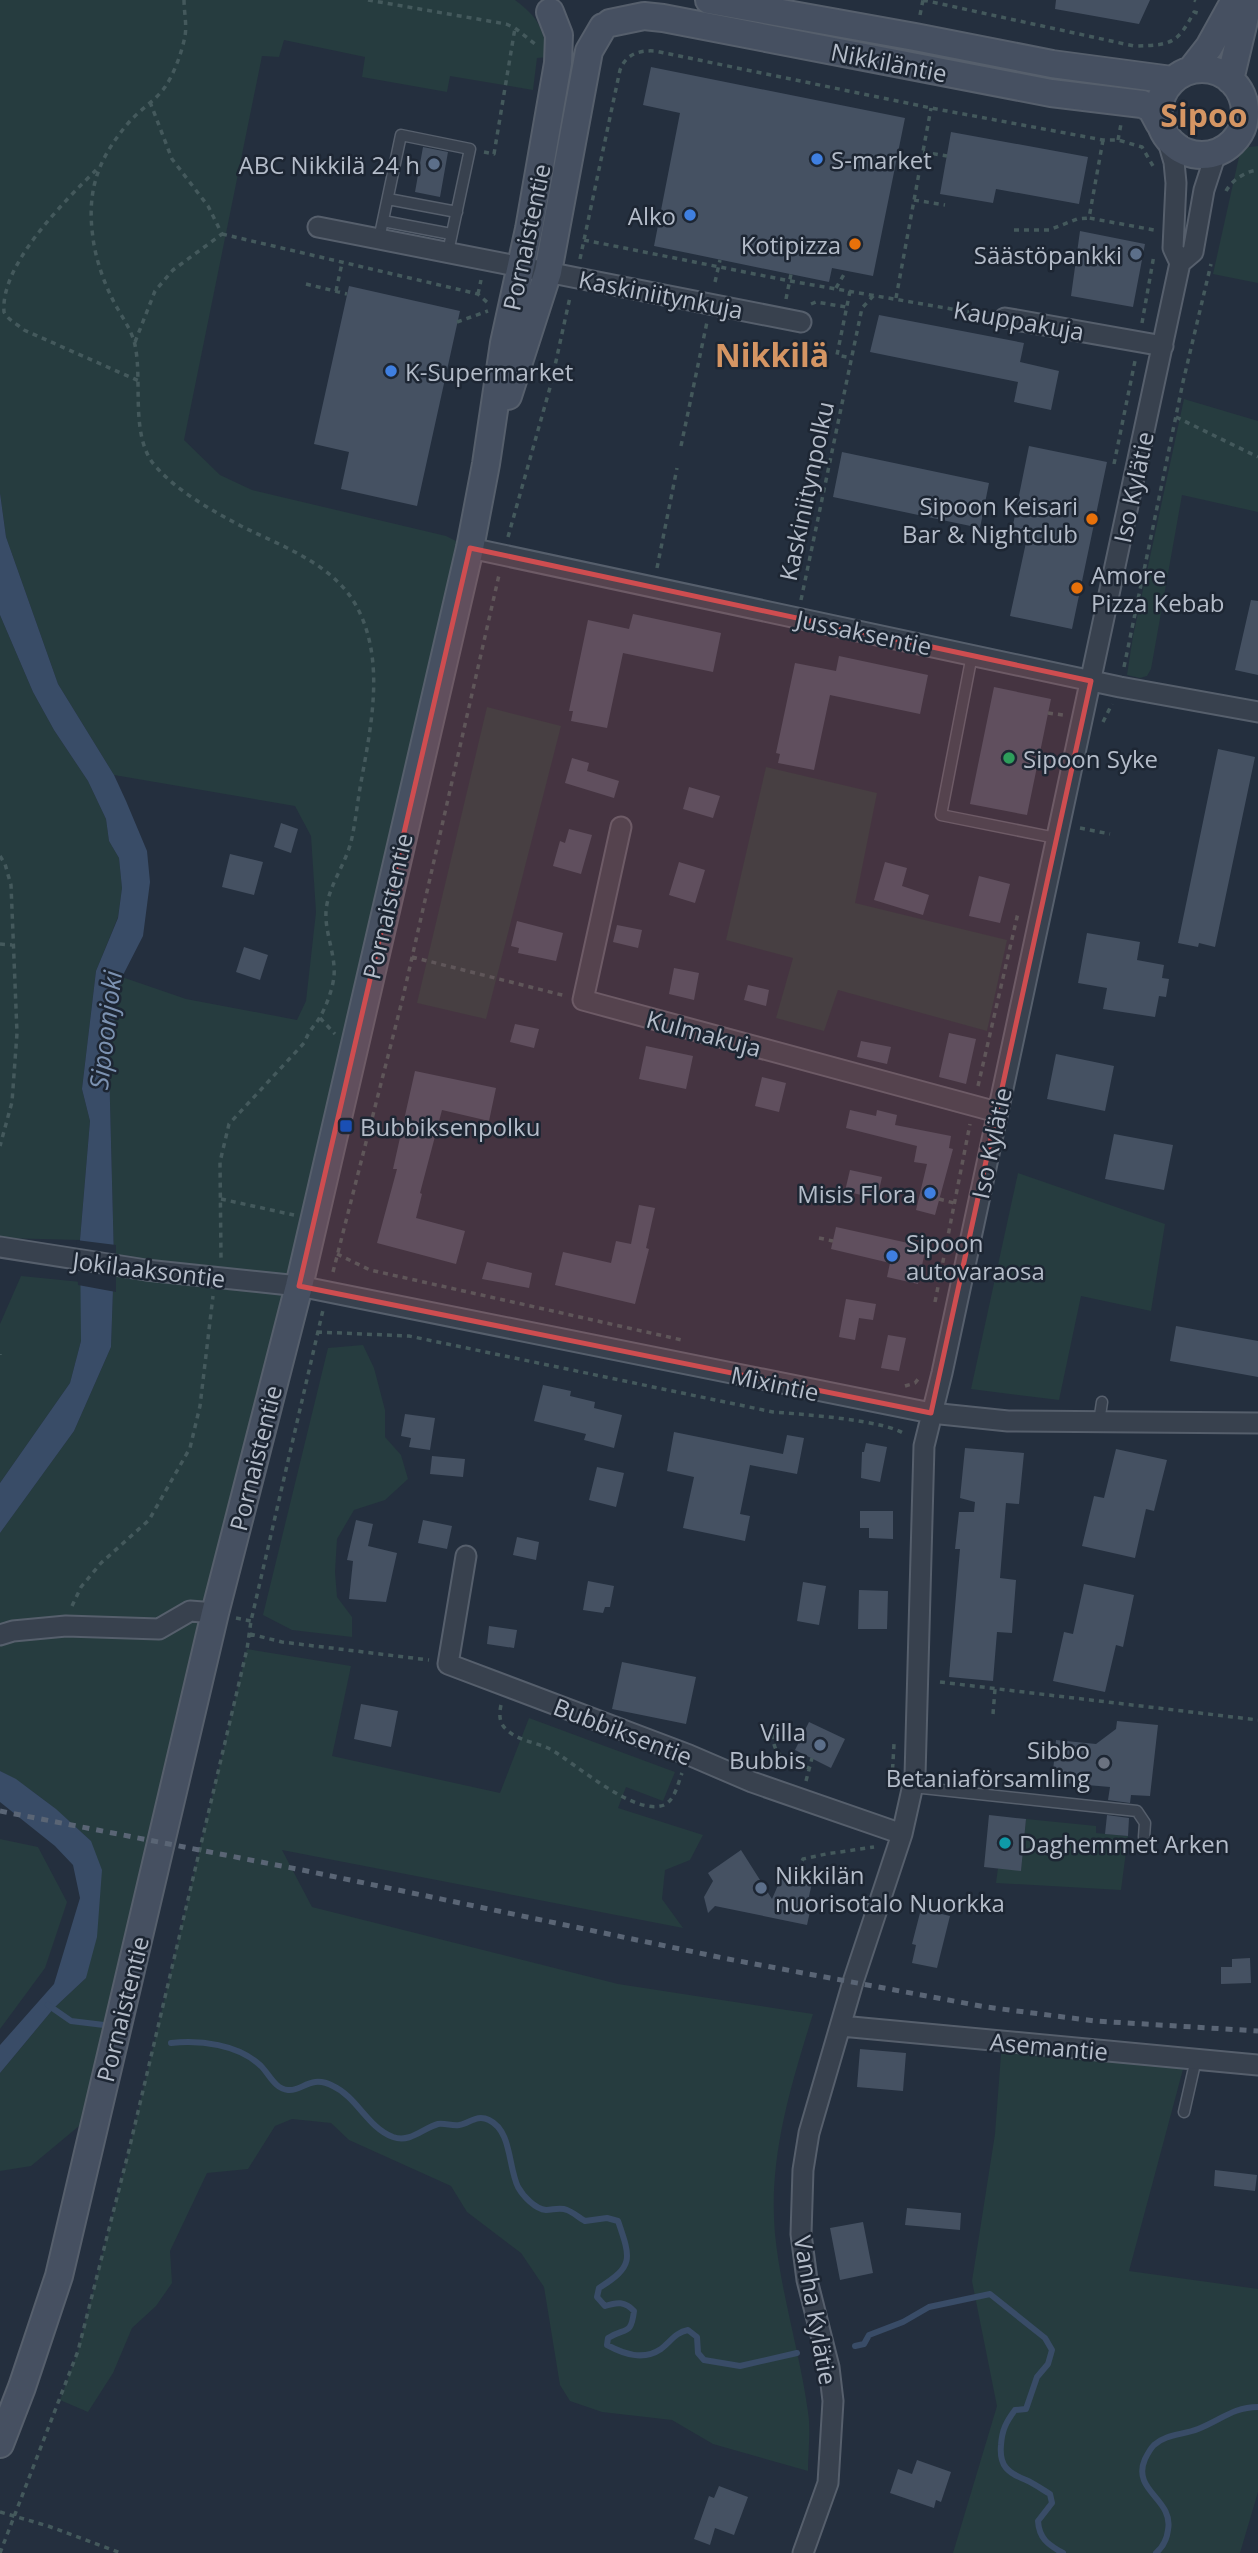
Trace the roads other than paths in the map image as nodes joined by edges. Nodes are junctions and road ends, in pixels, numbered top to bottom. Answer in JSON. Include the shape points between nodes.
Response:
{"nodes":[{"id":1,"x":629,"y":0,"type":"edge"},
{"id":2,"x":709,"y":0,"type":"edge"},
{"id":3,"x":1234,"y":0,"type":"edge"},
{"id":4,"x":1249,"y":0,"type":"edge"},
{"id":5,"x":545,"y":4,"type":"edge"},
{"id":6,"x":607,"y":25,"type":"junction"},
{"id":7,"x":1181,"y":75,"type":"junction"},
{"id":8,"x":1230,"y":80,"type":"junction"},
{"id":9,"x":1251,"y":107,"type":"edge"},
{"id":10,"x":1163,"y":130,"type":"junction"},
{"id":11,"x":1258,"y":138,"type":"edge"},
{"id":12,"x":1222,"y":150,"type":"junction"},
{"id":13,"x":388,"y":199,"type":"junction"},
{"id":14,"x":457,"y":212,"type":"junction"},
{"id":15,"x":318,"y":227,"type":"dead end"},
{"id":16,"x":381,"y":230,"type":"junction"},
{"id":17,"x":450,"y":243,"type":"junction"},
{"id":18,"x":1180,"y":263,"type":"junction"},
{"id":19,"x":521,"y":267,"type":"junction"},
{"id":20,"x":548,"y":272,"type":"junction"},
{"id":21,"x":1005,"y":318,"type":"road end"},
{"id":22,"x":791,"y":320,"type":"road end"},
{"id":23,"x":1163,"y":346,"type":"junction"},
{"id":24,"x":486,"y":464,"type":"junction"},
{"id":25,"x":470,"y":548,"type":"junction"},
{"id":26,"x":972,"y":655,"type":"junction"},
{"id":27,"x":1091,"y":681,"type":"junction"},
{"id":28,"x":1258,"y":712,"type":"edge"},
{"id":29,"x":621,"y":827,"type":"dead end"},
{"id":30,"x":1056,"y":838,"type":"junction"},
{"id":31,"x":997,"y":1112,"type":"junction"},
{"id":32,"x":0,"y":1247,"type":"edge"},
{"id":33,"x":299,"y":1286,"type":"junction"},
{"id":34,"x":1102,"y":1402,"type":"dead end"},
{"id":35,"x":931,"y":1413,"type":"junction"},
{"id":36,"x":1099,"y":1422,"type":"junction"},
{"id":37,"x":1258,"y":1423,"type":"edge"},
{"id":38,"x":466,"y":1556,"type":"dead end"},
{"id":39,"x":215,"y":1613,"type":"junction"},
{"id":40,"x":0,"y":1635,"type":"edge"},
{"id":41,"x":913,"y":1787,"type":"junction"},
{"id":42,"x":902,"y":1834,"type":"junction"},
{"id":43,"x":1144,"y":1837,"type":"dead end"},
{"id":44,"x":841,"y":2025,"type":"junction"},
{"id":45,"x":1196,"y":2059,"type":"junction"},
{"id":46,"x":1258,"y":2065,"type":"edge"},
{"id":47,"x":1184,"y":2112,"type":"dead end"},
{"id":48,"x":0,"y":2444,"type":"edge"},
{"id":49,"x":803,"y":2553,"type":"edge"}],
"edges":[{"from":1,"to":6,"type":"street","name":"Pornaistentie"},
{"from":2,"to":7,"type":"street","name":"Nikkiläntie","via":[[1052,64]]},
{"from":3,"to":7,"type":"street","via":[[1209,47]]},
{"from":4,"to":8,"type":"street"},
{"from":5,"to":6,"type":"street","name":"Nikkiläntie","via":[[561,23],[575,29]]},
{"from":5,"to":19,"type":"street","name":"Pornaistentie","via":[[559,35],[558,63]]},
{"from":6,"to":10,"type":"street","name":"Nikkiläntie","via":[[644,16],[663,18],[1051,93],[1142,104],[1151,108]]},
{"from":6,"to":20,"type":"street","name":"Pornaistentie","via":[[589,51]]},
{"from":7,"to":8,"type":"street","via":[[1208,69]]},
{"from":7,"to":10,"type":"street","via":[[1159,102]]},
{"from":8,"to":9,"type":"street"},
{"from":9,"to":12,"type":"street","via":[[1241,130]]},
{"from":10,"to":12,"type":"street","via":[[1176,147],[1191,154]]},
{"from":10,"to":18,"type":"street","name":"Iso Kylätie","via":[[1174,162],[1173,248]]},
{"from":11,"to":12,"type":"street"},
{"from":12,"to":18,"type":"street","name":"Iso Kylätie","via":[[1208,173],[1193,252]]},
{"from":13,"to":14,"type":"lane"},
{"from":13,"to":14,"type":"lane","via":[[401,135],[470,149]]},
{"from":13,"to":16,"type":"lane"},
{"from":14,"to":17,"type":"lane"},
{"from":15,"to":16,"type":"street","name":"Kaskiniitynkuja"},
{"from":16,"to":17,"type":"street","name":"Kaskiniitynkuja"},
{"from":17,"to":19,"type":"street","name":"Kaskiniitynkuja"},
{"from":18,"to":23,"type":"street","name":"Iso Kylätie"},
{"from":19,"to":20,"type":"street","name":"Kaskiniitynkuja"},
{"from":19,"to":24,"type":"street","name":"Pornaistentie"},
{"from":20,"to":22,"type":"street","name":"Kaskiniitynkuja"},
{"from":20,"to":24,"type":"street","name":"Pornaistentie"},
{"from":21,"to":23,"type":"street","name":"Kauppakuja"},
{"from":23,"to":27,"type":"street","name":"Iso Kylätie"},
{"from":24,"to":25,"type":"street","name":"Pornaistentie"},
{"from":25,"to":26,"type":"street","name":"Jussaksentie"},
{"from":25,"to":33,"type":"street","name":"Pornaistentie"},
{"from":26,"to":27,"type":"street","name":"Jussaksentie"},
{"from":26,"to":30,"type":"lane","via":[[941,815]]},
{"from":27,"to":28,"type":"street","name":"Jussaksentie"},
{"from":27,"to":30,"type":"street","name":"Iso Kylätie"},
{"from":29,"to":31,"type":"street","name":"Kulmakuja","via":[[583,1000]]},
{"from":30,"to":31,"type":"street","name":"Iso Kylätie"},
{"from":31,"to":35,"type":"street","name":"Iso Kylätie"},
{"from":32,"to":33,"type":"street","name":"Jokilaaksontie","via":[[146,1270]]},
{"from":33,"to":35,"type":"street","name":"Mixintie"},
{"from":33,"to":39,"type":"street","name":"Pornaistentie"},
{"from":34,"to":36,"type":"lane"},
{"from":35,"to":36,"type":"street","name":"Mixintie","via":[[1008,1421]]},
{"from":35,"to":41,"type":"street","name":"Iso Kylätie","via":[[923,1446]]},
{"from":36,"to":37,"type":"street","name":"Mixintie"},
{"from":38,"to":42,"type":"street","name":"Bubbiksentie","via":[[448,1664],[752,1782]]},
{"from":39,"to":40,"type":"street","via":[[190,1611],[159,1629],[66,1626]]},
{"from":39,"to":48,"type":"street","name":"Pornaistentie","via":[[59,2276]]},
{"from":41,"to":42,"type":"street","name":"Iso Kylätie"},
{"from":41,"to":43,"type":"lane","via":[[1137,1811],[1145,1823]]},
{"from":42,"to":44,"type":"street","name":"Iso Kylätie"},
{"from":44,"to":45,"type":"street","name":"Asemantie"},
{"from":44,"to":49,"type":"street","name":"Vanha Kylätie","via":[[809,2133],[801,2195],[807,2280],[833,2401],[828,2483]]},
{"from":45,"to":46,"type":"street","name":"Asemantie"},
{"from":45,"to":47,"type":"lane"}]}
